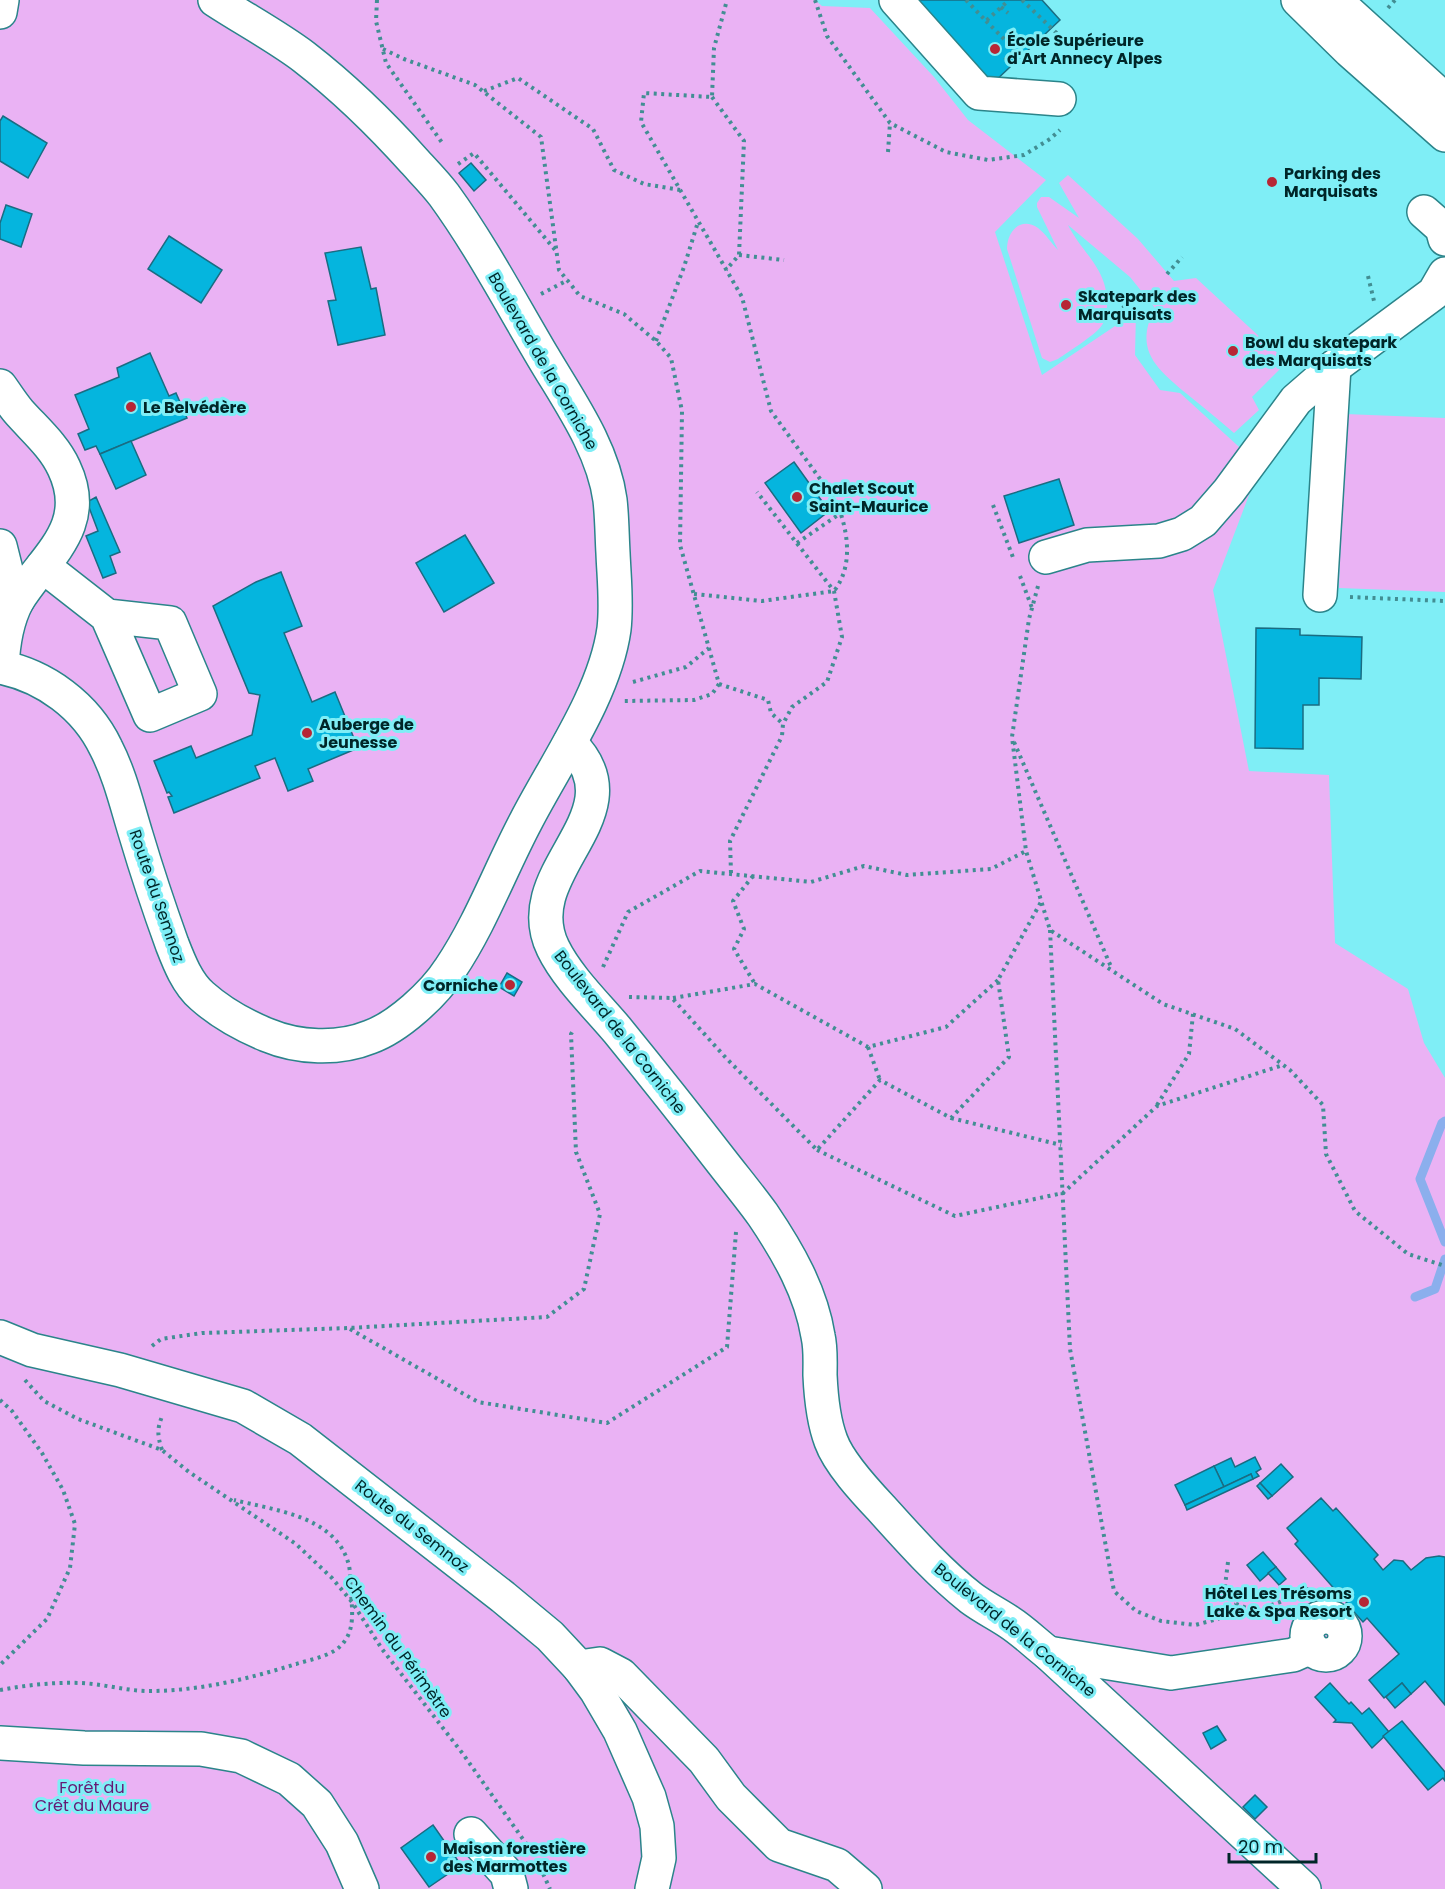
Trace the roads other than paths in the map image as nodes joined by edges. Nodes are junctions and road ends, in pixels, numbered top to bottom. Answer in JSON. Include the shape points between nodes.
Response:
{"nodes":[{"id":1,"x":2,"y":0,"type":"edge"},
{"id":2,"x":215,"y":0,"type":"edge"},
{"id":3,"x":896,"y":0,"type":"edge"},
{"id":4,"x":1298,"y":0,"type":"edge"},
{"id":5,"x":1335,"y":0,"type":"edge"},
{"id":6,"x":0,"y":12,"type":"edge"},
{"id":7,"x":1445,"y":100,"type":"edge"},
{"id":8,"x":1063,"y":111,"type":"road end"},
{"id":9,"x":1445,"y":135,"type":"edge"},
{"id":10,"x":1424,"y":212,"type":"dead end"},
{"id":11,"x":1445,"y":239,"type":"edge"},
{"id":12,"x":1445,"y":274,"type":"edge"},
{"id":13,"x":1334,"y":367,"type":"junction"},
{"id":14,"x":0,"y":386,"type":"edge"},
{"id":15,"x":0,"y":546,"type":"edge"},
{"id":16,"x":1046,"y":557,"type":"road end"},
{"id":17,"x":43,"y":566,"type":"junction"},
{"id":18,"x":1320,"y":595,"type":"road end"},
{"id":19,"x":17,"y":601,"type":"junction"},
{"id":20,"x":107,"y":616,"type":"dead end"},
{"id":21,"x":1,"y":667,"type":"edge"},
{"id":22,"x":570,"y":743,"type":"junction"},
{"id":23,"x":0,"y":1337,"type":"edge"},
{"id":24,"x":1335,"y":1620,"type":"road end"},
{"id":25,"x":1048,"y":1653,"type":"junction"},
{"id":26,"x":579,"y":1667,"type":"junction"},
{"id":27,"x":0,"y":1743,"type":"edge"},
{"id":28,"x":1234,"y":1826,"type":"junction"},
{"id":29,"x":471,"y":1834,"type":"dead end"},
{"id":30,"x":362,"y":1889,"type":"edge"},
{"id":31,"x":511,"y":1889,"type":"edge"},
{"id":32,"x":652,"y":1889,"type":"edge"},
{"id":33,"x":865,"y":1889,"type":"edge"},
{"id":34,"x":1304,"y":1889,"type":"edge"},
{"id":35,"x":1320,"y":1889,"type":"edge"}],
"edges":[{"from":1,"to":6,"type":"main road"},
{"from":2,"to":22,"type":"main road","name":"Boulevard de la Corniche","via":[[302,56],[348,93],[443,194],[581,422],[602,467],[610,499],[614,629],[593,695]]},
{"from":3,"to":8,"type":"main road","via":[[979,93]]},
{"from":4,"to":9,"type":"main road"},
{"from":5,"to":7,"type":"main road"},
{"from":10,"to":11,"type":"main road","via":[[1442,228]]},
{"from":12,"to":13,"type":"main road","via":[[1434,293]]},
{"from":13,"to":16,"type":"main road","via":[[1296,400],[1229,491],[1189,530],[1159,541],[1087,545]]},
{"from":13,"to":18,"type":"main road"},
{"from":14,"to":17,"type":"main road","via":[[52,447],[72,490],[68,529]]},
{"from":15,"to":19,"type":"main road"},
{"from":17,"to":19,"type":"main road"},
{"from":17,"to":20,"type":"main road"},
{"from":19,"to":21,"type":"main road","via":[[3,643]]},
{"from":21,"to":22,"type":"main road","name":"Route du Semnoz","via":[[50,686],[93,726],[119,780],[172,944],[183,970],[201,995],[247,1027],[277,1040],[311,1046],[343,1045],[373,1037],[423,1001],[448,973]]},
{"from":22,"to":25,"type":"main road","name":"Boulevard de la Corniche","via":[[592,772],[593,791],[590,811],[556,875],[547,905],[546,926],[553,948],[763,1215],[794,1266],[811,1305],[819,1338],[823,1412],[832,1443],[860,1485],[922,1553],[970,1597]]},
{"from":23,"to":26,"type":"main road","name":"Route du Semnoz","via":[[32,1350],[120,1370],[243,1406],[300,1439],[503,1597],[550,1636]]},
{"from":24,"to":25,"type":"main road","via":[[1345,1633],[1344,1642],[1333,1654],[1317,1653],[1311,1647],[1293,1655],[1171,1673]]},
{"from":25,"to":28,"type":"main road","name":"Boulevard de la Corniche"},
{"from":26,"to":32,"type":"main road","name":"Route du Semnoz","via":[[620,1731],[649,1797],[657,1826],[659,1858]]},
{"from":26,"to":33,"type":"main road","via":[[600,1664],[621,1675],[779,1845],[837,1865]]},
{"from":27,"to":30,"type":"main road","via":[[189,1748],[241,1756],[289,1779],[317,1804],[342,1843]]},
{"from":28,"to":34,"type":"main road","name":"Boulevard de la Corniche"},
{"from":28,"to":35,"type":"main road"},
{"from":29,"to":31,"type":"main road","via":[[507,1874]]}]}
